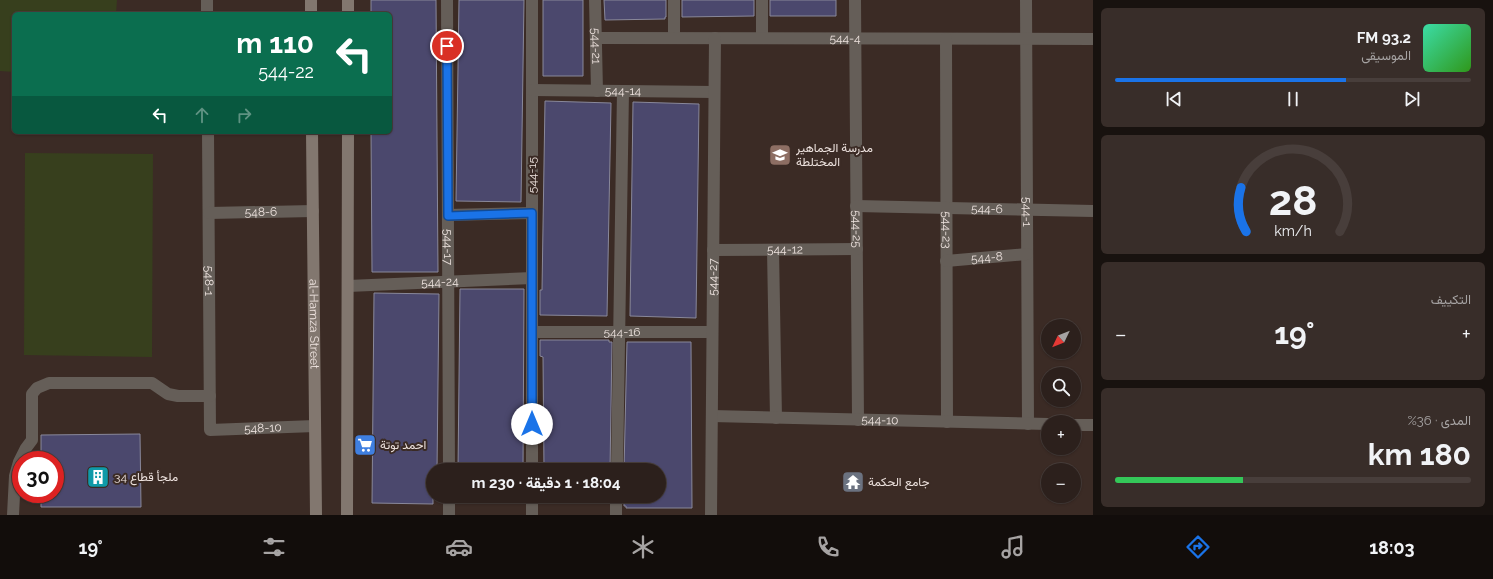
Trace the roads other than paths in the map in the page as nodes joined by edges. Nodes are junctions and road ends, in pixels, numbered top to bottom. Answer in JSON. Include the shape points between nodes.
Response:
{"nodes":[{"id":1,"x":207,"y":0,"type":"edge"},
{"id":2,"x":311,"y":0,"type":"edge"},
{"id":3,"x":348,"y":0,"type":"edge"},
{"id":4,"x":447,"y":0,"type":"edge"},
{"id":5,"x":532,"y":0,"type":"edge"},
{"id":6,"x":595,"y":0,"type":"edge"},
{"id":7,"x":674,"y":0,"type":"edge"},
{"id":8,"x":762,"y":0,"type":"edge"},
{"id":9,"x":855,"y":0,"type":"edge"},
{"id":10,"x":1026,"y":0,"type":"edge"},
{"id":11,"x":207,"y":12,"type":"edge"},
{"id":12,"x":311,"y":12,"type":"edge"},
{"id":13,"x":348,"y":12,"type":"edge"},
{"id":14,"x":596,"y":38,"type":"junction"},
{"id":15,"x":674,"y":38,"type":"junction"},
{"id":16,"x":715,"y":38,"type":"junction"},
{"id":17,"x":762,"y":38,"type":"junction"},
{"id":18,"x":856,"y":39,"type":"junction"},
{"id":19,"x":946,"y":39,"type":"junction"},
{"id":20,"x":1026,"y":39,"type":"junction"},
{"id":21,"x":1093,"y":39,"type":"edge"},
{"id":22,"x":532,"y":90,"type":"junction"},
{"id":23,"x":597,"y":91,"type":"junction"},
{"id":24,"x":623,"y":91,"type":"junction"},
{"id":25,"x":714,"y":92,"type":"junction"},
{"id":26,"x":208,"y":134,"type":"edge"},
{"id":27,"x":312,"y":134,"type":"edge"},
{"id":28,"x":348,"y":134,"type":"edge"},
{"id":29,"x":856,"y":206,"type":"junction"},
{"id":30,"x":946,"y":208,"type":"junction"},
{"id":31,"x":1027,"y":209,"type":"junction"},
{"id":32,"x":313,"y":211,"type":"junction"},
{"id":33,"x":1093,"y":211,"type":"edge"},
{"id":34,"x":209,"y":213,"type":"junction"},
{"id":35,"x":532,"y":213,"type":"junction"},
{"id":36,"x":448,"y":216,"type":"junction"},
{"id":37,"x":713,"y":250,"type":"junction"},
{"id":38,"x":773,"y":250,"type":"junction"},
{"id":39,"x":856,"y":250,"type":"junction"},
{"id":40,"x":1027,"y":254,"type":"junction"},
{"id":41,"x":946,"y":261,"type":"junction"},
{"id":42,"x":532,"y":278,"type":"junction"},
{"id":43,"x":448,"y":282,"type":"junction"},
{"id":44,"x":348,"y":286,"type":"junction"},
{"id":45,"x":532,"y":332,"type":"junction"},
{"id":46,"x":619,"y":332,"type":"junction"},
{"id":47,"x":712,"y":332,"type":"junction"},
{"id":48,"x":210,"y":396,"type":"junction"},
{"id":49,"x":712,"y":416,"type":"junction"},
{"id":50,"x":776,"y":418,"type":"junction"},
{"id":51,"x":858,"y":420,"type":"junction"},
{"id":52,"x":947,"y":422,"type":"junction"},
{"id":53,"x":1028,"y":424,"type":"junction"},
{"id":54,"x":1041,"y":424,"type":"edge"},
{"id":55,"x":1081,"y":425,"type":"edge"},
{"id":56,"x":315,"y":426,"type":"junction"},
{"id":57,"x":1093,"y":426,"type":"edge"},
{"id":58,"x":210,"y":430,"type":"joint"},
{"id":59,"x":449,"y":463,"type":"edge"},
{"id":60,"x":532,"y":463,"type":"edge"},
{"id":61,"x":617,"y":463,"type":"edge"},
{"id":62,"x":449,"y":503,"type":"edge"},
{"id":63,"x":532,"y":503,"type":"edge"},
{"id":64,"x":616,"y":503,"type":"edge"},
{"id":65,"x":13,"y":515,"type":"edge"},
{"id":66,"x":316,"y":515,"type":"edge"},
{"id":67,"x":346,"y":515,"type":"edge"},
{"id":68,"x":449,"y":515,"type":"edge"},
{"id":69,"x":532,"y":515,"type":"edge"},
{"id":70,"x":616,"y":515,"type":"edge"},
{"id":71,"x":711,"y":515,"type":"edge"}],
"edges":[{"from":1,"to":11,"type":"street"},
{"from":2,"to":12,"type":"street"},
{"from":3,"to":13,"type":"street"},
{"from":4,"to":36,"type":"street","name":"544-17"},
{"from":5,"to":22,"type":"street","name":"544-15"},
{"from":6,"to":14,"type":"street","name":"544-21"},
{"from":7,"to":15,"type":"street"},
{"from":8,"to":17,"type":"street"},
{"from":9,"to":18,"type":"street","name":"544-25"},
{"from":10,"to":20,"type":"street","name":"544-1"},
{"from":14,"to":15,"type":"street","name":"544-4"},
{"from":14,"to":23,"type":"street","name":"544-21"},
{"from":15,"to":16,"type":"street","name":"544-4"},
{"from":16,"to":17,"type":"street","name":"544-4"},
{"from":16,"to":25,"type":"street","name":"544-27"},
{"from":17,"to":18,"type":"street","name":"544-4"},
{"from":18,"to":19,"type":"street","name":"544-4"},
{"from":18,"to":29,"type":"street","name":"544-25"},
{"from":19,"to":20,"type":"street","name":"544-4"},
{"from":19,"to":30,"type":"street","name":"544-23"},
{"from":20,"to":21,"type":"street","name":"544-4"},
{"from":20,"to":31,"type":"street","name":"544-1"},
{"from":22,"to":23,"type":"street","name":"544-14"},
{"from":22,"to":35,"type":"street","name":"544-15"},
{"from":23,"to":24,"type":"street","name":"544-14"},
{"from":24,"to":25,"type":"street","name":"544-14"},
{"from":24,"to":46,"type":"street"},
{"from":25,"to":37,"type":"street","name":"544-27"},
{"from":26,"to":34,"type":"street","name":"548-1"},
{"from":27,"to":32,"type":"street","name":"al-Hamza Street"},
{"from":28,"to":44,"type":"street"},
{"from":29,"to":30,"type":"street","name":"544-6"},
{"from":29,"to":39,"type":"street","name":"544-25"},
{"from":30,"to":31,"type":"street","name":"544-6"},
{"from":30,"to":41,"type":"street","name":"544-23"},
{"from":31,"to":33,"type":"street","name":"544-6"},
{"from":31,"to":40,"type":"street","name":"544-1"},
{"from":32,"to":34,"type":"street","name":"548-6"},
{"from":32,"to":56,"type":"street","name":"al-Hamza Street"},
{"from":34,"to":48,"type":"street","name":"548-1"},
{"from":35,"to":36,"type":"street"},
{"from":35,"to":42,"type":"street","name":"544-15"},
{"from":36,"to":43,"type":"street","name":"544-17"},
{"from":37,"to":38,"type":"street","name":"544-12"},
{"from":37,"to":47,"type":"street","name":"544-27"},
{"from":38,"to":39,"type":"street","name":"544-12"},
{"from":38,"to":50,"type":"street"},
{"from":39,"to":51,"type":"street","name":"544-25"},
{"from":40,"to":41,"type":"street","name":"544-8"},
{"from":40,"to":53,"type":"street","name":"544-1"},
{"from":41,"to":52,"type":"street","name":"544-23"},
{"from":42,"to":43,"type":"street","name":"544-24"},
{"from":42,"to":45,"type":"street","name":"544-15"},
{"from":43,"to":44,"type":"street","name":"544-24"},
{"from":43,"to":59,"type":"street","name":"544-17"},
{"from":44,"to":67,"type":"street"},
{"from":45,"to":46,"type":"street","name":"544-16"},
{"from":45,"to":60,"type":"street","name":"544-15"},
{"from":46,"to":47,"type":"street","name":"544-16"},
{"from":46,"to":61,"type":"street"},
{"from":47,"to":49,"type":"street","name":"544-27"},
{"from":48,"to":58,"type":"street","name":"548-1"},
{"from":48,"to":65,"type":"street","via":[[178,396],[168,394],[152,383],[133,382],[49,383],[38,388],[32,394],[32,440],[21,458],[15,476]]},
{"from":49,"to":50,"type":"street","name":"544-10"},
{"from":49,"to":71,"type":"street","name":"544-27"},
{"from":50,"to":51,"type":"street","name":"544-10"},
{"from":51,"to":52,"type":"street","name":"544-10"},
{"from":52,"to":53,"type":"street","name":"544-10"},
{"from":53,"to":54,"type":"street","name":"544-10"},
{"from":55,"to":57,"type":"street"},
{"from":56,"to":58,"type":"street","name":"548-10"},
{"from":56,"to":66,"type":"street","name":"al-Hamza Street"},
{"from":62,"to":68,"type":"street"},
{"from":63,"to":69,"type":"street"},
{"from":64,"to":70,"type":"street"}]}
